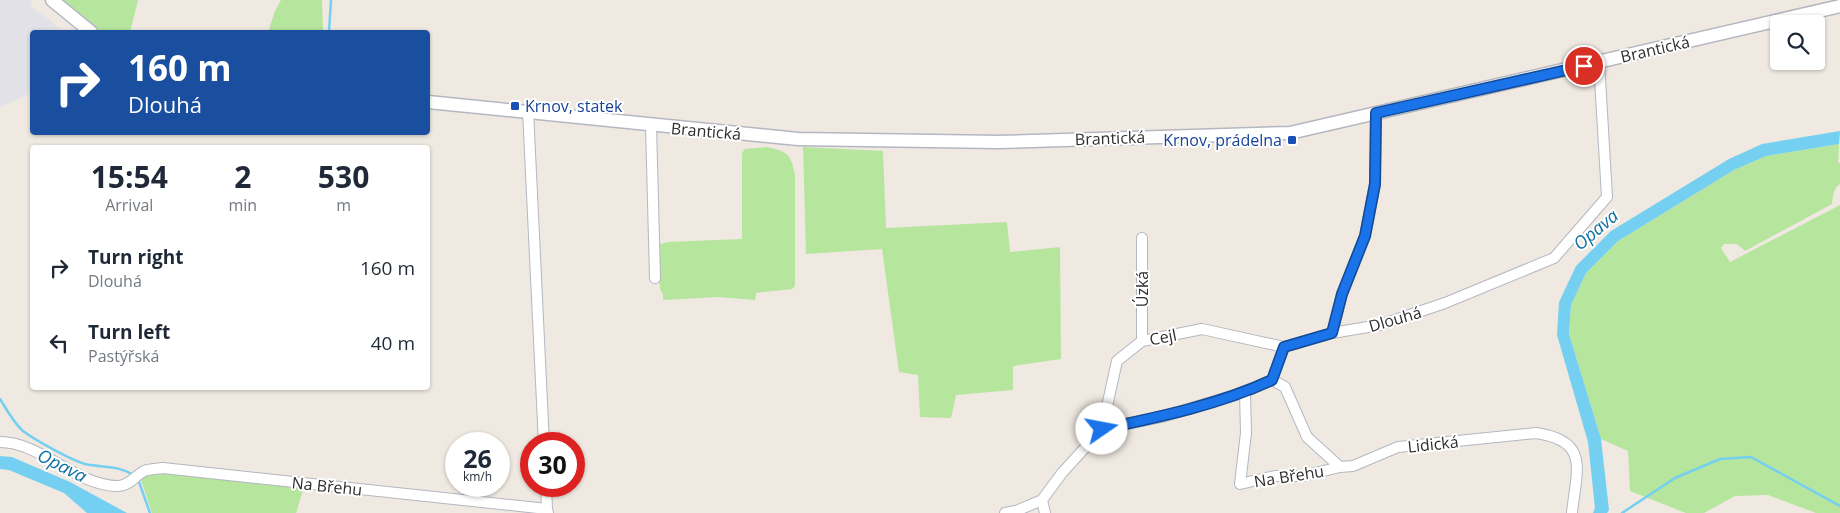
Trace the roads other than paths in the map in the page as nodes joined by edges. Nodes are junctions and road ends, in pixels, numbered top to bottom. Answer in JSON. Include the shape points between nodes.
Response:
{"nodes":[{"id":1,"x":52,"y":0,"type":"edge"},
{"id":2,"x":1840,"y":6,"type":"edge"},
{"id":3,"x":89,"y":30,"type":"edge"},
{"id":4,"x":1599,"y":62,"type":"junction"},
{"id":5,"x":430,"y":102,"type":"edge"},
{"id":6,"x":528,"y":112,"type":"junction"},
{"id":7,"x":1376,"y":113,"type":"junction"},
{"id":8,"x":650,"y":126,"type":"junction"},
{"id":9,"x":1142,"y":238,"type":"dead end"},
{"id":10,"x":655,"y":278,"type":"dead end"},
{"id":11,"x":1332,"y":333,"type":"junction"},
{"id":12,"x":1142,"y":341,"type":"junction"},
{"id":13,"x":1284,"y":347,"type":"junction"},
{"id":14,"x":1272,"y":380,"type":"junction"},
{"id":15,"x":1245,"y":392,"type":"junction"},
{"id":16,"x":1102,"y":429,"type":"junction"},
{"id":17,"x":543,"y":432,"type":"edge"},
{"id":18,"x":0,"y":442,"type":"edge"},
{"id":19,"x":1340,"y":467,"type":"junction"},
{"id":20,"x":547,"y":497,"type":"edge"},
{"id":21,"x":1042,"y":500,"type":"junction"},
{"id":22,"x":548,"y":511,"type":"edge"},
{"id":23,"x":1005,"y":513,"type":"edge"},
{"id":24,"x":1045,"y":513,"type":"edge"},
{"id":25,"x":1572,"y":513,"type":"edge"}],
"edges":[{"from":1,"to":3,"type":"street"},
{"from":2,"to":4,"type":"street","name":"Brantická"},
{"from":4,"to":7,"type":"street","name":"Brantická"},
{"from":4,"to":11,"type":"street","name":"Dlouhá","via":[[1607,197],[1554,258],[1445,303],[1380,325]]},
{"from":5,"to":6,"type":"street","name":"Brantická"},
{"from":6,"to":8,"type":"street","name":"Brantická"},
{"from":6,"to":17,"type":"street"},
{"from":7,"to":8,"type":"street","name":"Brantická","via":[[1290,133],[998,142],[798,139]]},
{"from":7,"to":11,"type":"street","via":[[1375,184],[1365,236],[1342,294]]},
{"from":8,"to":10,"type":"street"},
{"from":9,"to":12,"type":"street","name":"Úzká"},
{"from":11,"to":13,"type":"street","name":"Dlouhá"},
{"from":12,"to":13,"type":"street","name":"Cejl","via":[[1202,329]]},
{"from":12,"to":16,"type":"street","name":"Cejl","via":[[1117,361]]},
{"from":13,"to":14,"type":"street"},
{"from":14,"to":15,"type":"street"},
{"from":14,"to":19,"type":"street","via":[[1285,387],[1307,437]]},
{"from":15,"to":16,"type":"street","via":[[1165,416]]},
{"from":15,"to":19,"type":"street","name":"Na Břehu","via":[[1246,433],[1240,484],[1275,476],[1303,476]]},
{"from":16,"to":21,"type":"street"},
{"from":18,"to":22,"type":"street","name":"Na Břehu","via":[[26,448],[85,477],[119,486],[145,471],[163,468]]},
{"from":19,"to":25,"type":"street","name":"Lidická","via":[[1353,466],[1398,447],[1536,433],[1552,435],[1568,442],[1578,460]]},
{"from":20,"to":22,"type":"street"},
{"from":21,"to":23,"type":"street"},
{"from":21,"to":24,"type":"street"}]}
